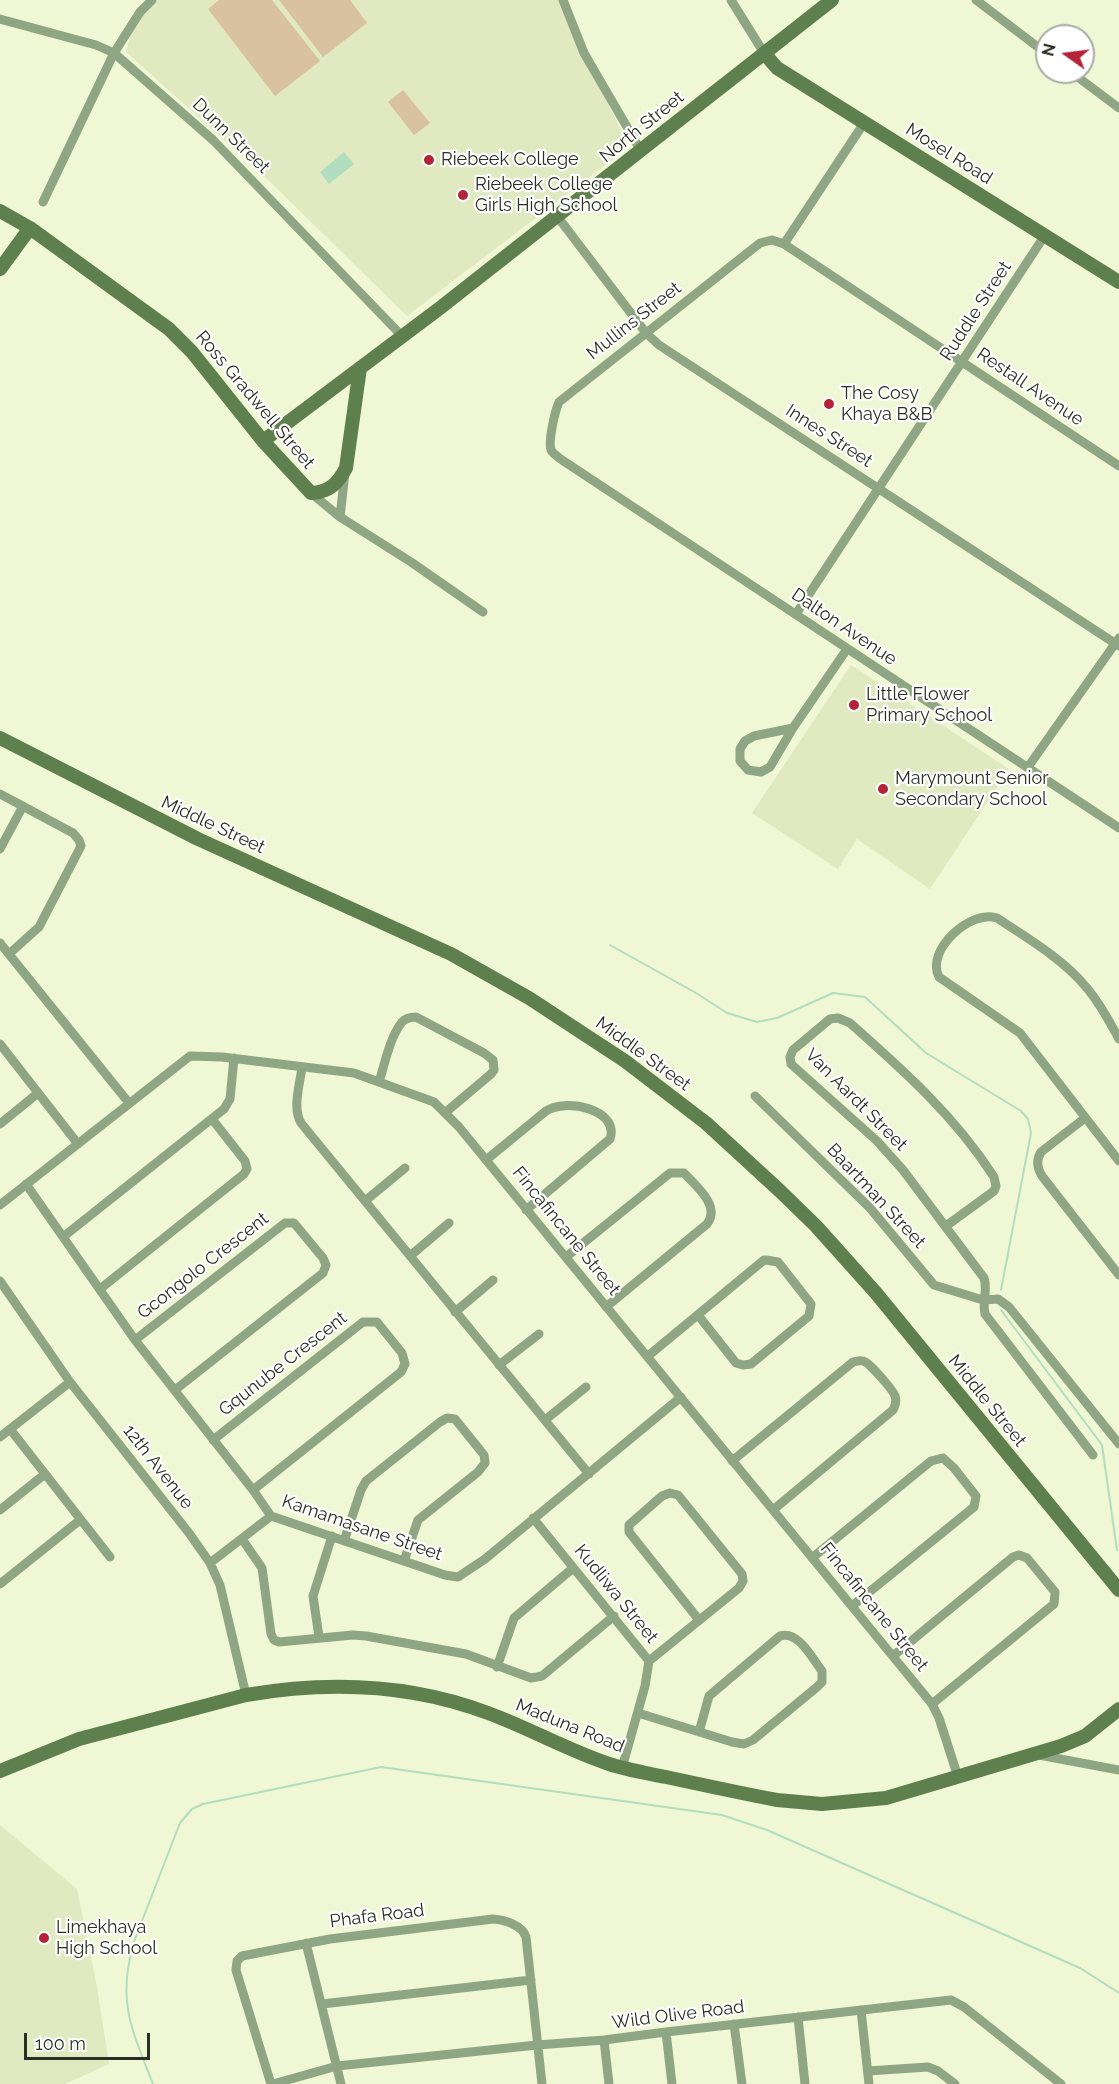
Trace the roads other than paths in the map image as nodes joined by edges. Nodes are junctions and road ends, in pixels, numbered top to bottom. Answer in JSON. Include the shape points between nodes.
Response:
{"nodes":[{"id":1,"x":152,"y":0,"type":"edge"},
{"id":2,"x":563,"y":0,"type":"edge"},
{"id":3,"x":731,"y":0,"type":"edge"},
{"id":4,"x":832,"y":0,"type":"edge"},
{"id":5,"x":976,"y":0,"type":"edge"},
{"id":6,"x":0,"y":19,"type":"edge"},
{"id":7,"x":1035,"y":45,"type":"edge"},
{"id":8,"x":114,"y":53,"type":"junction"},
{"id":9,"x":764,"y":53,"type":"junction"},
{"id":10,"x":1087,"y":84,"type":"edge"},
{"id":11,"x":1119,"y":108,"type":"edge"},
{"id":12,"x":864,"y":123,"type":"junction"},
{"id":13,"x":641,"y":151,"type":"junction"},
{"id":14,"x":43,"y":202,"type":"dead end"},
{"id":15,"x":0,"y":211,"type":"edge"},
{"id":16,"x":557,"y":216,"type":"junction"},
{"id":17,"x":30,"y":228,"type":"junction"},
{"id":18,"x":1045,"y":236,"type":"junction"},
{"id":19,"x":772,"y":240,"type":"joint"},
{"id":20,"x":784,"y":244,"type":"junction"},
{"id":21,"x":0,"y":268,"type":"edge"},
{"id":22,"x":1119,"y":282,"type":"edge"},
{"id":23,"x":646,"y":333,"type":"junction"},
{"id":24,"x":402,"y":336,"type":"junction"},
{"id":25,"x":962,"y":362,"type":"junction"},
{"id":26,"x":360,"y":368,"type":"junction"},
{"id":27,"x":263,"y":441,"type":"junction"},
{"id":28,"x":552,"y":451,"type":"joint"},
{"id":29,"x":1119,"y":466,"type":"edge"},
{"id":30,"x":346,"y":468,"type":"junction"},
{"id":31,"x":880,"y":488,"type":"junction"},
{"id":32,"x":311,"y":493,"type":"junction"},
{"id":33,"x":340,"y":517,"type":"junction"},
{"id":34,"x":483,"y":612,"type":"dead end"},
{"id":35,"x":796,"y":614,"type":"junction"},
{"id":36,"x":1118,"y":643,"type":"edge"},
{"id":37,"x":847,"y":649,"type":"junction"},
{"id":38,"x":793,"y":728,"type":"junction"},
{"id":39,"x":0,"y":738,"type":"edge"},
{"id":40,"x":1028,"y":767,"type":"junction"},
{"id":41,"x":0,"y":794,"type":"edge"},
{"id":42,"x":23,"y":806,"type":"junction"},
{"id":43,"x":1119,"y":828,"type":"edge"},
{"id":44,"x":0,"y":849,"type":"edge"},
{"id":45,"x":0,"y":943,"type":"edge"},
{"id":46,"x":9,"y":954,"type":"junction"},
{"id":47,"x":1119,"y":1039,"type":"edge"},
{"id":48,"x":0,"y":1044,"type":"edge"},
{"id":49,"x":234,"y":1058,"type":"junction"},
{"id":50,"x":302,"y":1067,"type":"junction"},
{"id":51,"x":379,"y":1082,"type":"junction"},
{"id":52,"x":38,"y":1093,"type":"junction"},
{"id":53,"x":755,"y":1096,"type":"dead end"},
{"id":54,"x":129,"y":1103,"type":"junction"},
{"id":55,"x":446,"y":1112,"type":"junction"},
{"id":56,"x":1085,"y":1118,"type":"junction"},
{"id":57,"x":212,"y":1119,"type":"junction"},
{"id":58,"x":0,"y":1124,"type":"edge"},
{"id":59,"x":78,"y":1144,"type":"junction"},
{"id":60,"x":486,"y":1160,"type":"junction"},
{"id":61,"x":1119,"y":1161,"type":"edge"},
{"id":62,"x":405,"y":1168,"type":"dead end"},
{"id":63,"x":26,"y":1184,"type":"junction"},
{"id":64,"x":365,"y":1201,"type":"junction"},
{"id":65,"x":0,"y":1205,"type":"edge"},
{"id":66,"x":526,"y":1210,"type":"junction"},
{"id":67,"x":449,"y":1223,"type":"dead end"},
{"id":68,"x":946,"y":1226,"type":"junction"},
{"id":69,"x":63,"y":1237,"type":"junction"},
{"id":70,"x":410,"y":1256,"type":"junction"},
{"id":71,"x":566,"y":1257,"type":"junction"},
{"id":72,"x":1119,"y":1275,"type":"edge"},
{"id":73,"x":493,"y":1280,"type":"dead end"},
{"id":74,"x":1,"y":1286,"type":"edge"},
{"id":75,"x":100,"y":1289,"type":"junction"},
{"id":76,"x":983,"y":1300,"type":"junction"},
{"id":77,"x":606,"y":1306,"type":"junction"},
{"id":78,"x":455,"y":1312,"type":"junction"},
{"id":79,"x":698,"y":1315,"type":"junction"},
{"id":80,"x":539,"y":1334,"type":"dead end"},
{"id":81,"x":135,"y":1340,"type":"junction"},
{"id":82,"x":648,"y":1356,"type":"junction"},
{"id":83,"x":500,"y":1365,"type":"junction"},
{"id":84,"x":70,"y":1382,"type":"junction"},
{"id":85,"x":586,"y":1386,"type":"dead end"},
{"id":86,"x":175,"y":1390,"type":"junction"},
{"id":87,"x":681,"y":1397,"type":"junction"},
{"id":88,"x":545,"y":1420,"type":"junction"},
{"id":89,"x":10,"y":1429,"type":"junction"},
{"id":90,"x":0,"y":1437,"type":"edge"},
{"id":91,"x":213,"y":1440,"type":"junction"},
{"id":92,"x":1119,"y":1444,"type":"edge"},
{"id":93,"x":1093,"y":1455,"type":"dead end"},
{"id":94,"x":732,"y":1461,"type":"junction"},
{"id":95,"x":45,"y":1474,"type":"junction"},
{"id":96,"x":589,"y":1474,"type":"junction"},
{"id":97,"x":253,"y":1490,"type":"junction"},
{"id":98,"x":0,"y":1510,"type":"edge"},
{"id":99,"x":773,"y":1510,"type":"junction"},
{"id":100,"x":271,"y":1516,"type":"junction"},
{"id":101,"x":533,"y":1518,"type":"junction"},
{"id":102,"x":80,"y":1520,"type":"junction"},
{"id":103,"x":332,"y":1536,"type":"junction"},
{"id":104,"x":242,"y":1539,"type":"junction"},
{"id":105,"x":344,"y":1541,"type":"junction"},
{"id":106,"x":110,"y":1557,"type":"dead end"},
{"id":107,"x":812,"y":1558,"type":"junction"},
{"id":108,"x":404,"y":1561,"type":"junction"},
{"id":109,"x":210,"y":1563,"type":"junction"},
{"id":110,"x":573,"y":1568,"type":"junction"},
{"id":111,"x":0,"y":1584,"type":"edge"},
{"id":112,"x":1119,"y":1590,"type":"edge"},
{"id":113,"x":852,"y":1606,"type":"junction"},
{"id":114,"x":614,"y":1617,"type":"junction"},
{"id":115,"x":699,"y":1620,"type":"junction"},
{"id":116,"x":319,"y":1638,"type":"junction"},
{"id":117,"x":893,"y":1656,"type":"junction"},
{"id":118,"x":649,"y":1661,"type":"junction"},
{"id":119,"x":497,"y":1667,"type":"junction"},
{"id":120,"x":246,"y":1695,"type":"junction"},
{"id":121,"x":932,"y":1704,"type":"junction"},
{"id":122,"x":1119,"y":1709,"type":"edge"},
{"id":123,"x":638,"y":1713,"type":"junction"},
{"id":124,"x":699,"y":1732,"type":"junction"},
{"id":125,"x":1036,"y":1754,"type":"junction"},
{"id":126,"x":622,"y":1768,"type":"junction"},
{"id":127,"x":1119,"y":1770,"type":"edge"},
{"id":128,"x":0,"y":1771,"type":"edge"},
{"id":129,"x":957,"y":1777,"type":"junction"},
{"id":130,"x":306,"y":1943,"type":"junction"},
{"id":131,"x":531,"y":1980,"type":"junction"},
{"id":132,"x":322,"y":2004,"type":"junction"},
{"id":133,"x":861,"y":2010,"type":"junction"},
{"id":134,"x":798,"y":2017,"type":"junction"},
{"id":135,"x":734,"y":2024,"type":"junction"},
{"id":136,"x":666,"y":2032,"type":"junction"},
{"id":137,"x":604,"y":2040,"type":"junction"},
{"id":138,"x":537,"y":2045,"type":"junction"},
{"id":139,"x":337,"y":2066,"type":"junction"},
{"id":140,"x":868,"y":2071,"type":"junction"},
{"id":141,"x":272,"y":2084,"type":"edge"},
{"id":142,"x":341,"y":2084,"type":"edge"},
{"id":143,"x":542,"y":2084,"type":"edge"},
{"id":144,"x":609,"y":2084,"type":"edge"},
{"id":145,"x":672,"y":2084,"type":"edge"},
{"id":146,"x":742,"y":2084,"type":"edge"},
{"id":147,"x":806,"y":2084,"type":"edge"},
{"id":148,"x":869,"y":2084,"type":"edge"},
{"id":149,"x":955,"y":2084,"type":"edge"},
{"id":150,"x":1061,"y":2084,"type":"edge"}],
"edges":[{"from":1,"to":8,"type":"street"},
{"from":2,"to":13,"type":"street","via":[[584,53]]},
{"from":3,"to":9,"type":"street"},
{"from":4,"to":9,"type":"street","name":"North Street"},
{"from":5,"to":7,"type":"street"},
{"from":6,"to":8,"type":"street","name":"Dunn Street"},
{"from":8,"to":14,"type":"street"},
{"from":8,"to":24,"type":"street","name":"Dunn Street","via":[[222,148]]},
{"from":9,"to":12,"type":"street","name":"Mosel Road","via":[[777,68]]},
{"from":9,"to":13,"type":"street","name":"North Street"},
{"from":10,"to":11,"type":"street"},
{"from":12,"to":18,"type":"street","name":"Mosel Road"},
{"from":12,"to":20,"type":"street"},
{"from":13,"to":16,"type":"street","name":"North Street"},
{"from":15,"to":17,"type":"street","name":"Ross Gradwell Street"},
{"from":16,"to":23,"type":"street","name":"Innes Street"},
{"from":16,"to":24,"type":"street","name":"North Street"},
{"from":17,"to":21,"type":"street"},
{"from":17,"to":27,"type":"street","name":"Ross Gradwell Street","via":[[169,328]]},
{"from":18,"to":22,"type":"street","name":"Mosel Road"},
{"from":18,"to":25,"type":"street","name":"Ruddle Street"},
{"from":19,"to":20,"type":"street","name":"Restall Avenue"},
{"from":19,"to":23,"type":"street","name":"Mullins Street","via":[[760,243]]},
{"from":20,"to":25,"type":"street","name":"Restall Avenue"},
{"from":23,"to":28,"type":"street","name":"Mullins Street","via":[[559,402]]},
{"from":23,"to":31,"type":"street","name":"Innes Street"},
{"from":24,"to":26,"type":"street","name":"North Street"},
{"from":25,"to":29,"type":"street","name":"Restall Avenue"},
{"from":25,"to":31,"type":"street","name":"Ruddle Street"},
{"from":26,"to":27,"type":"street","name":"North Street"},
{"from":26,"to":30,"type":"street"},
{"from":27,"to":32,"type":"street","name":"Ross Gradwell Street"},
{"from":28,"to":35,"type":"street","name":"Dalton Avenue"},
{"from":30,"to":32,"type":"street","via":[[333,487]]},
{"from":30,"to":33,"type":"street"},
{"from":31,"to":35,"type":"street","name":"Ruddle Street"},
{"from":31,"to":36,"type":"street","name":"Innes Street"},
{"from":32,"to":33,"type":"street","name":"Ross Gradwell Street"},
{"from":33,"to":34,"type":"street","name":"Ross Gradwell Street"},
{"from":35,"to":37,"type":"street","name":"Dalton Avenue"},
{"from":36,"to":40,"type":"street"},
{"from":37,"to":38,"type":"street"},
{"from":37,"to":40,"type":"street","name":"Dalton Avenue"},
{"from":38,"to":38,"type":"street","via":[[748,738],[740,749],[744,767],[761,772],[770,767]]},
{"from":39,"to":112,"type":"street","name":"Middle Street","via":[[198,839],[451,954],[563,1018],[635,1068],[706,1123],[816,1226],[876,1293]]},
{"from":40,"to":43,"type":"street","name":"Dalton Avenue"},
{"from":41,"to":42,"type":"street"},
{"from":42,"to":44,"type":"street"},
{"from":42,"to":46,"type":"street","via":[[73,833],[81,847],[38,929]]},
{"from":45,"to":46,"type":"street"},
{"from":46,"to":54,"type":"street"},
{"from":47,"to":56,"type":"street","via":[[1082,981],[997,918],[978,918],[956,931],[936,959],[939,977],[1020,1033]]},
{"from":48,"to":52,"type":"street"},
{"from":49,"to":50,"type":"street","name":"Fincafincane Street"},
{"from":49,"to":54,"type":"street","name":"Fincafincane Street","via":[[186,1058]]},
{"from":49,"to":57,"type":"street","via":[[229,1101]]},
{"from":50,"to":51,"type":"street","name":"Fincafincane Street","via":[[354,1073]]},
{"from":50,"to":64,"type":"street","via":[[299,1120]]},
{"from":51,"to":55,"type":"street","name":"Fincafincane Street","via":[[429,1099]]},
{"from":51,"to":55,"type":"street","via":[[402,1023],[416,1017],[493,1060],[491,1074]]},
{"from":52,"to":58,"type":"street"},
{"from":52,"to":59,"type":"street"},
{"from":53,"to":76,"type":"street","name":"Baartman Street","via":[[870,1208],[934,1285]]},
{"from":54,"to":59,"type":"street","name":"Fincafincane Street"},
{"from":55,"to":60,"type":"street","name":"Fincafincane Street"},
{"from":56,"to":61,"type":"street"},
{"from":56,"to":72,"type":"street","via":[[1041,1152],[1038,1168]]},
{"from":57,"to":69,"type":"street"},
{"from":57,"to":75,"type":"street","via":[[245,1161],[244,1174]]},
{"from":59,"to":63,"type":"street","name":"Fincafincane Street"},
{"from":60,"to":66,"type":"street","name":"Fincafincane Street"},
{"from":60,"to":66,"type":"street","via":[[556,1105],[591,1109],[610,1124],[610,1140]]},
{"from":62,"to":64,"type":"street"},
{"from":63,"to":65,"type":"street","name":"Fincafincane Street"},
{"from":63,"to":69,"type":"street","name":"Kamamasane Street"},
{"from":64,"to":70,"type":"street"},
{"from":66,"to":71,"type":"street","name":"Fincafincane Street"},
{"from":67,"to":70,"type":"street"},
{"from":68,"to":68,"type":"street","name":"Van Aardt Street","via":[[877,1141],[791,1064],[794,1050],[830,1020],[850,1023],[921,1087],[994,1177],[994,1191]]},
{"from":68,"to":76,"type":"street","name":"Van Aardt Street","via":[[984,1278]]},
{"from":69,"to":75,"type":"street","name":"Kamamasane Street"},
{"from":70,"to":78,"type":"street"},
{"from":71,"to":77,"type":"street","name":"Fincafincane Street"},
{"from":71,"to":77,"type":"street","via":[[669,1173],[684,1173],[708,1201],[712,1212],[707,1224]]},
{"from":73,"to":78,"type":"street"},
{"from":74,"to":84,"type":"street","name":"12th Avenue"},
{"from":75,"to":81,"type":"street","name":"Kamamasane Street"},
{"from":76,"to":92,"type":"street","name":"Baartman Street","via":[[998,1299],[1010,1308]]},
{"from":76,"to":93,"type":"street","via":[[985,1314]]},
{"from":77,"to":82,"type":"street","name":"Fincafincane Street"},
{"from":78,"to":83,"type":"street"},
{"from":79,"to":79,"type":"street","via":[[768,1259],[778,1262],[811,1304],[809,1316],[746,1365],[736,1363]]},
{"from":79,"to":82,"type":"street"},
{"from":80,"to":83,"type":"street"},
{"from":81,"to":86,"type":"street","name":"Kamamasane Street"},
{"from":81,"to":86,"type":"street","name":"Gcongolo Crescent","via":[[285,1223],[294,1223],[316,1249],[325,1262],[323,1273]]},
{"from":82,"to":87,"type":"street","name":"Fincafincane Street"},
{"from":83,"to":88,"type":"street"},
{"from":84,"to":89,"type":"street"},
{"from":84,"to":109,"type":"street","name":"12th Avenue"},
{"from":85,"to":88,"type":"street"},
{"from":86,"to":91,"type":"street","name":"Kamamasane Street"},
{"from":87,"to":94,"type":"street","name":"Fincafincane Street"},
{"from":87,"to":96,"type":"street","name":"Kamamasane Street"},
{"from":88,"to":96,"type":"street"},
{"from":89,"to":90,"type":"street"},
{"from":89,"to":95,"type":"street"},
{"from":91,"to":97,"type":"street","name":"Kamamasane Street"},
{"from":91,"to":97,"type":"street","name":"Gqunube Crescent","via":[[363,1322],[376,1322],[402,1353],[405,1364],[401,1372]]},
{"from":94,"to":99,"type":"street","name":"Fincafincane Street"},
{"from":94,"to":99,"type":"street","via":[[853,1362],[866,1362],[888,1387],[895,1396],[893,1410]]},
{"from":95,"to":98,"type":"street"},
{"from":95,"to":102,"type":"street"},
{"from":96,"to":101,"type":"street","name":"Kamamasane Street"},
{"from":97,"to":100,"type":"street","name":"Kamamasane Street"},
{"from":99,"to":107,"type":"street","name":"Fincafincane Street"},
{"from":100,"to":103,"type":"street","name":"Kamamasane Street"},
{"from":100,"to":104,"type":"street"},
{"from":101,"to":108,"type":"street","name":"Kamamasane Street","via":[[458,1577]]},
{"from":101,"to":110,"type":"street","name":"Kudliwa Street"},
{"from":102,"to":106,"type":"street"},
{"from":102,"to":111,"type":"street"},
{"from":103,"to":105,"type":"street","name":"Kamamasane Street"},
{"from":103,"to":116,"type":"street","via":[[313,1596]]},
{"from":104,"to":109,"type":"street"},
{"from":104,"to":116,"type":"street","via":[[262,1568],[273,1638],[282,1642]]},
{"from":105,"to":108,"type":"street","name":"Kamamasane Street"},
{"from":105,"to":108,"type":"street","via":[[366,1480],[440,1422],[455,1419],[484,1455],[485,1463],[418,1521]]},
{"from":107,"to":113,"type":"street","name":"Fincafincane Street"},
{"from":107,"to":113,"type":"street","via":[[931,1461],[943,1458],[954,1468],[976,1496],[974,1507]]},
{"from":109,"to":120,"type":"street","name":"12th Avenue","via":[[220,1585]]},
{"from":110,"to":114,"type":"street","name":"Kudliwa Street"},
{"from":110,"to":119,"type":"street","via":[[514,1618]]},
{"from":113,"to":117,"type":"street","name":"Fincafincane Street"},
{"from":114,"to":118,"type":"street","name":"Kudliwa Street"},
{"from":114,"to":119,"type":"street","via":[[540,1677],[531,1678]]},
{"from":115,"to":115,"type":"street","via":[[739,1587],[743,1577],[678,1495],[668,1494],[629,1525],[629,1532]]},
{"from":115,"to":118,"type":"street"},
{"from":116,"to":119,"type":"street","via":[[363,1635],[461,1653]]},
{"from":117,"to":121,"type":"street","name":"Fincafincane Street"},
{"from":117,"to":121,"type":"street","via":[[1013,1557],[1027,1558],[1055,1592],[1054,1604]]},
{"from":118,"to":123,"type":"street","name":"Kudliwa Street"},
{"from":120,"to":126,"type":"street","name":"Maduna Road","via":[[326,1686],[438,1697]]},
{"from":120,"to":128,"type":"street","name":"Maduna Road","via":[[104,1731]]},
{"from":121,"to":129,"type":"street","name":"Fincafincane Street"},
{"from":122,"to":125,"type":"street","name":"Maduna Road","via":[[1080,1739]]},
{"from":123,"to":124,"type":"street"},
{"from":123,"to":126,"type":"street","name":"Kudliwa Street"},
{"from":124,"to":124,"type":"street","via":[[748,1743],[820,1685],[822,1671],[795,1638],[780,1636],[709,1696]]},
{"from":125,"to":127,"type":"street"},
{"from":125,"to":129,"type":"street","name":"Maduna Road"},
{"from":126,"to":129,"type":"street","name":"Maduna Road","via":[[777,1800],[822,1804],[886,1798]]},
{"from":130,"to":131,"type":"street","name":"Phafa Road","via":[[493,1919],[522,1930]]},
{"from":130,"to":132,"type":"street"},
{"from":130,"to":141,"type":"street","name":"Phafa Road","via":[[244,1955],[237,1961],[236,1970]]},
{"from":131,"to":132,"type":"street"},
{"from":131,"to":138,"type":"street"},
{"from":132,"to":139,"type":"street"},
{"from":133,"to":134,"type":"street","name":"Wild Olive Road"},
{"from":133,"to":140,"type":"street"},
{"from":133,"to":150,"type":"street","name":"Wild Olive Road","via":[[953,2001]]},
{"from":134,"to":135,"type":"street","name":"Wild Olive Road"},
{"from":134,"to":147,"type":"street"},
{"from":135,"to":136,"type":"street","name":"Wild Olive Road"},
{"from":135,"to":146,"type":"street"},
{"from":136,"to":137,"type":"street","name":"Wild Olive Road"},
{"from":136,"to":145,"type":"street"},
{"from":137,"to":138,"type":"street","name":"Wild Olive Road"},
{"from":137,"to":144,"type":"street"},
{"from":138,"to":139,"type":"street","name":"Wild Olive Road"},
{"from":138,"to":143,"type":"street"},
{"from":139,"to":141,"type":"street","name":"Wild Olive Road"},
{"from":139,"to":142,"type":"street"},
{"from":140,"to":148,"type":"street"},
{"from":140,"to":149,"type":"street","via":[[928,2067]]}]}
